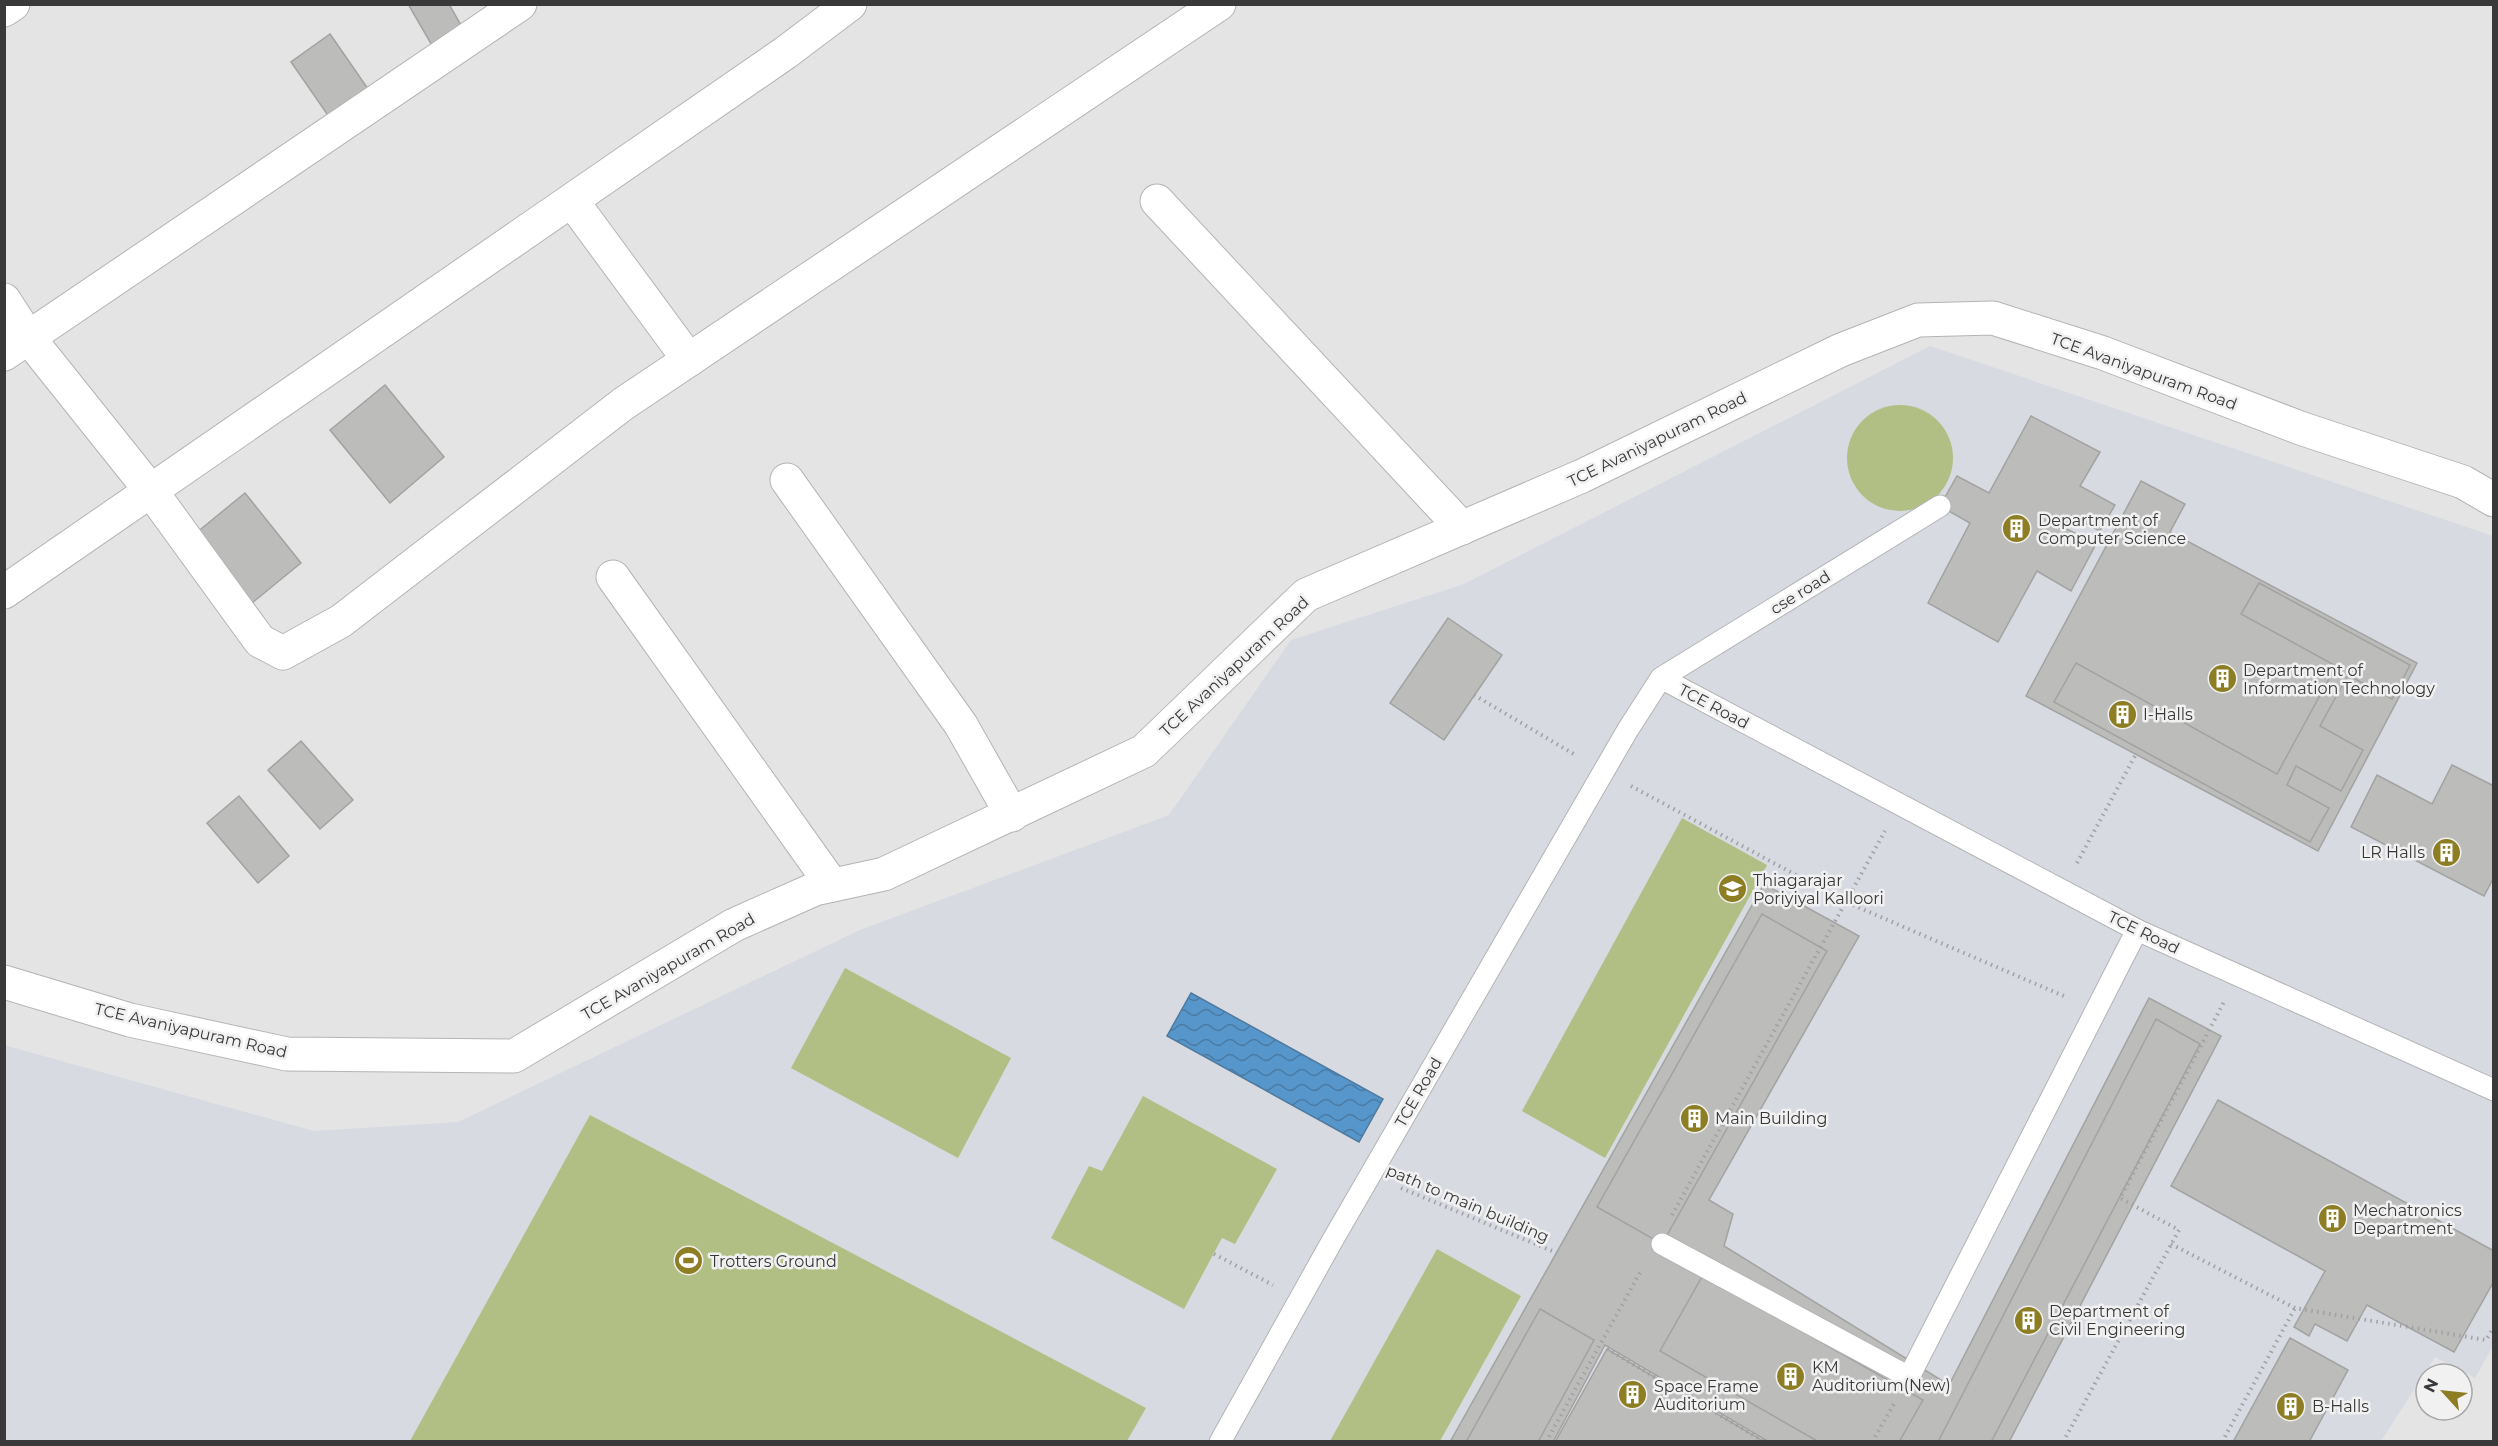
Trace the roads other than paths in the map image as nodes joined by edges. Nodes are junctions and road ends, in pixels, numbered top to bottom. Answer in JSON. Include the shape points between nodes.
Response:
{"nodes":[{"id":1,"x":13,"y":4,"type":"edge"},
{"id":2,"x":520,"y":4,"type":"edge"},
{"id":3,"x":850,"y":4,"type":"edge"},
{"id":4,"x":1219,"y":4,"type":"edge"},
{"id":5,"x":4,"y":10,"type":"edge"},
{"id":6,"x":572,"y":201,"type":"junction"},
{"id":7,"x":1157,"y":201,"type":"dead end"},
{"id":8,"x":4,"y":300,"type":"edge"},
{"id":9,"x":16,"y":346,"type":"edge"},
{"id":10,"x":689,"y":360,"type":"junction"},
{"id":11,"x":787,"y":480,"type":"dead end"},
{"id":12,"x":152,"y":491,"type":"junction"},
{"id":13,"x":2493,"y":500,"type":"edge"},
{"id":14,"x":1940,"y":506,"type":"dead end"},
{"id":15,"x":1462,"y":528,"type":"junction"},
{"id":16,"x":613,"y":577,"type":"dead end"},
{"id":17,"x":4,"y":592,"type":"edge"},
{"id":18,"x":1660,"y":678,"type":"junction"},
{"id":19,"x":1012,"y":815,"type":"junction"},
{"id":20,"x":832,"y":885,"type":"junction"},
{"id":21,"x":2138,"y":930,"type":"junction"},
{"id":22,"x":4,"y":982,"type":"edge"},
{"id":23,"x":2493,"y":1090,"type":"edge"},
{"id":24,"x":1662,"y":1244,"type":"dead end"},
{"id":25,"x":1220,"y":1442,"type":"edge"}],
"edges":[{"from":1,"to":5,"type":"street"},
{"from":2,"to":9,"type":"street"},
{"from":3,"to":6,"type":"street"},
{"from":4,"to":10,"type":"street"},
{"from":6,"to":10,"type":"street"},
{"from":6,"to":12,"type":"street"},
{"from":7,"to":15,"type":"street"},
{"from":8,"to":9,"type":"street"},
{"from":9,"to":12,"type":"street"},
{"from":10,"to":12,"type":"street","via":[[623,404],[341,621],[283,653],[260,641]]},
{"from":11,"to":19,"type":"street","via":[[961,725]]},
{"from":12,"to":17,"type":"street"},
{"from":13,"to":15,"type":"street","name":"TCE Avaniyapuram Road","via":[[2463,482],[2303,429],[2103,353],[1993,318],[1918,320],[1841,350],[1582,476]]},
{"from":14,"to":18,"type":"lane","name":"cse road"},
{"from":15,"to":19,"type":"street","name":"TCE Avaniyapuram Road","via":[[1306,595],[1144,751]]},
{"from":16,"to":20,"type":"street"},
{"from":18,"to":21,"type":"lane","name":"TCE Road"},
{"from":18,"to":25,"type":"lane","name":"TCE Road","via":[[1370,1174]]},
{"from":19,"to":20,"type":"street","name":"TCE Avaniyapuram Road","via":[[884,874]]},
{"from":20,"to":22,"type":"street","name":"TCE Avaniyapuram Road","via":[[734,925],[514,1056],[287,1054],[130,1020]]},
{"from":21,"to":23,"type":"lane","name":"TCE Road"},
{"from":21,"to":24,"type":"lane","via":[[1909,1377]]}]}
